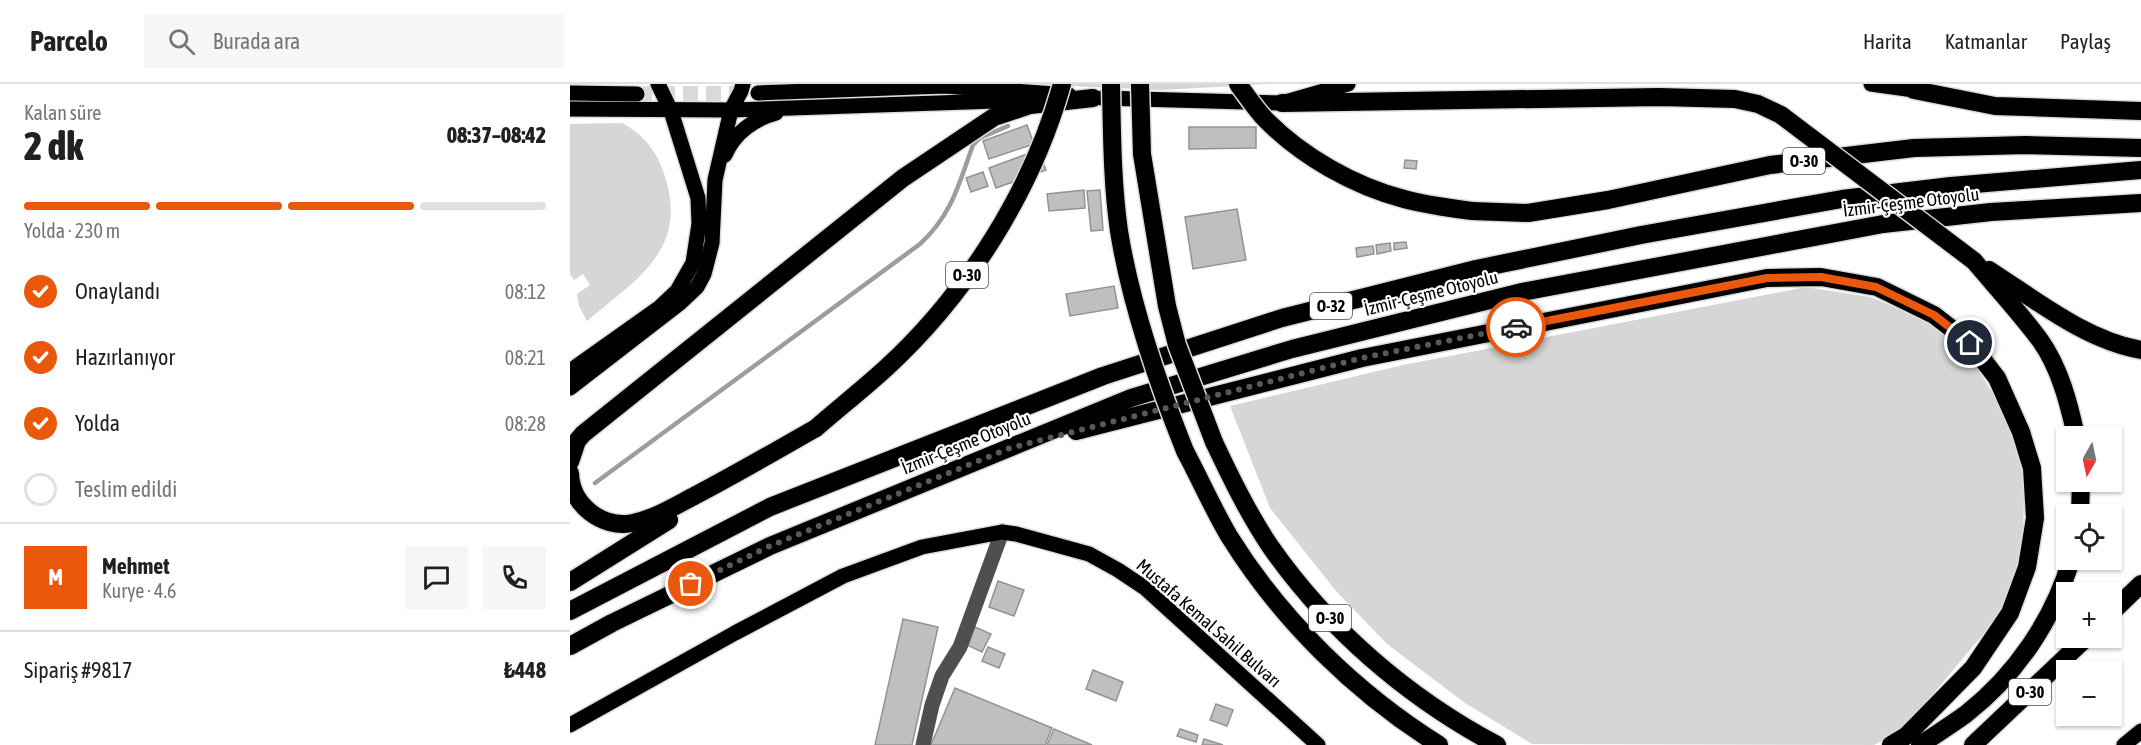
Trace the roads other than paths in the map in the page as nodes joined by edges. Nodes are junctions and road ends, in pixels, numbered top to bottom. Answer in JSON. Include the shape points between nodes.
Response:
{"nodes":[{"id":1,"x":658,"y":84,"type":"edge"},
{"id":2,"x":743,"y":84,"type":"edge"},
{"id":3,"x":1062,"y":84,"type":"edge"},
{"id":4,"x":1111,"y":84,"type":"edge"},
{"id":5,"x":1140,"y":84,"type":"edge"},
{"id":6,"x":1238,"y":84,"type":"edge"},
{"id":7,"x":1348,"y":84,"type":"edge"},
{"id":8,"x":1870,"y":84,"type":"edge"},
{"id":9,"x":1912,"y":87,"type":"edge"},
{"id":10,"x":570,"y":93,"type":"edge"},
{"id":11,"x":758,"y":93,"type":"tunnel mouth"},
{"id":12,"x":637,"y":94,"type":"tunnel mouth"},
{"id":13,"x":1093,"y":98,"type":"junction"},
{"id":14,"x":1282,"y":102,"type":"junction"},
{"id":15,"x":798,"y":108,"type":"junction"},
{"id":16,"x":570,"y":109,"type":"edge"},
{"id":17,"x":731,"y":110,"type":"junction"},
{"id":18,"x":671,"y":111,"type":"junction"},
{"id":19,"x":2141,"y":111,"type":"edge"},
{"id":20,"x":2141,"y":148,"type":"edge"},
{"id":21,"x":2141,"y":170,"type":"edge"},
{"id":22,"x":715,"y":180,"type":"junction"},
{"id":23,"x":2141,"y":203,"type":"edge"},
{"id":24,"x":1974,"y":261,"type":"junction"},
{"id":25,"x":2141,"y":350,"type":"edge"},
{"id":26,"x":570,"y":371,"type":"edge"},
{"id":27,"x":570,"y":388,"type":"edge"},
{"id":28,"x":2074,"y":426,"type":"edge"},
{"id":29,"x":816,"y":428,"type":"junction"},
{"id":30,"x":1010,"y":448,"type":"junction"},
{"id":31,"x":570,"y":462,"type":"edge"},
{"id":32,"x":570,"y":473,"type":"edge"},
{"id":33,"x":1002,"y":532,"type":"junction"},
{"id":34,"x":2068,"y":570,"type":"edge"},
{"id":35,"x":570,"y":582,"type":"edge"},
{"id":36,"x":2141,"y":584,"type":"edge"},
{"id":37,"x":2122,"y":602,"type":"edge"},
{"id":38,"x":570,"y":611,"type":"edge"},
{"id":39,"x":570,"y":646,"type":"edge"},
{"id":40,"x":2075,"y":648,"type":"edge"},
{"id":41,"x":570,"y":725,"type":"edge"},
{"id":42,"x":2141,"y":731,"type":"edge"},
{"id":43,"x":923,"y":745,"type":"edge"},
{"id":44,"x":1317,"y":745,"type":"edge"},
{"id":45,"x":1439,"y":745,"type":"edge"},
{"id":46,"x":1497,"y":745,"type":"edge"},
{"id":47,"x":1891,"y":745,"type":"edge"},
{"id":48,"x":1920,"y":745,"type":"edge"},
{"id":49,"x":1972,"y":745,"type":"edge"},
{"id":50,"x":2124,"y":745,"type":"edge"}],
"edges":[{"from":1,"to":18,"type":"main road"},
{"from":2,"to":17,"type":"main road"},
{"from":3,"to":29,"type":"highway","number":"O-30","bridge":true,"via":[[1034,162],[1006,217],[974,265],[938,314],[887,368]]},
{"from":4,"to":45,"type":"highway","number":"O-30","bridge":true,"via":[[1112,157],[1125,262],[1158,377],[1185,451],[1229,536],[1294,624],[1408,726]]},
{"from":5,"to":46,"type":"highway","number":"O-30","bridge":true,"via":[[1142,154],[1167,306],[1177,345],[1238,494],[1270,546],[1316,604],[1368,656],[1421,699]]},
{"from":6,"to":20,"type":"highway","number":"O-30","bridge":true,"via":[[1265,119],[1288,140],[1343,175],[1404,199],[1472,211],[1528,213],[1770,165],[1914,148]]},
{"from":7,"to":14,"type":"main road"},
{"from":8,"to":9,"type":"main road"},
{"from":9,"to":19,"type":"highway","via":[[1995,106]]},
{"from":10,"to":12,"type":"main road"},
{"from":11,"to":13,"type":"main road","via":[[944,86]]},
{"from":13,"to":14,"type":"main road"},
{"from":13,"to":15,"type":"main road"},
{"from":13,"to":31,"type":"highway","via":[[1030,105],[994,117],[903,178],[583,434]]},
{"from":14,"to":24,"type":"highway","bridge":true,"via":[[1659,97],[1735,99],[1758,104],[1782,115]]},
{"from":15,"to":17,"type":"main road"},
{"from":15,"to":22,"type":"main road","via":[[761,117],[740,132],[727,150]]},
{"from":16,"to":18,"type":"main road"},
{"from":17,"to":18,"type":"main road"},
{"from":17,"to":22,"type":"main road"},
{"from":18,"to":26,"type":"main road","via":[[698,198],[693,263],[677,291],[660,307]]},
{"from":21,"to":38,"type":"highway","name":"İzmir-Çeşme Otoyolu","number":"O-32","via":[[1842,199],[1476,269],[1282,318],[1103,376],[770,507]]},
{"from":22,"to":27,"type":"main road","via":[[712,243],[704,274],[696,287]]},
{"from":23,"to":30,"type":"highway","name":"İzmir-Çeşme Otoyolu","number":"O-32","via":[[1991,212],[1884,224],[1522,292],[1292,349],[1131,398]]},
{"from":24,"to":25,"type":"highway","via":[[2081,329]]},
{"from":24,"to":28,"type":"highway","via":[[2041,342],[2059,378]]},
{"from":29,"to":32,"type":"highway","via":[[652,518],[630,524],[607,521],[589,512],[575,495]]},
{"from":29,"to":35,"type":"highway","number":"O-30"},
{"from":30,"to":39,"type":"highway","name":"İzmir-Çeşme Otoyolu","number":"O-32","via":[[770,546]]},
{"from":30,"to":47,"type":"highway","via":[[1362,358],[1767,278],[1821,277],[1876,287],[1934,315],[1970,343],[1997,378],[2032,468],[2035,518],[2027,567],[2010,613],[1973,668],[1906,736]]},
{"from":33,"to":41,"type":"main road","name":"Mustafa Kemal Sahil Bulvarı","via":[[922,547],[843,576]]},
{"from":33,"to":43,"type":"street","via":[[960,647],[942,676]]},
{"from":33,"to":44,"type":"main road","name":"Mustafa Kemal Sahil Bulvarı","via":[[1089,554],[1145,588]]},
{"from":34,"to":48,"type":"highway","via":[[2052,609],[2025,654],[1966,714]]},
{"from":36,"to":37,"type":"highway"},
{"from":40,"to":49,"type":"highway","number":"O-30"},
{"from":42,"to":50,"type":"main road"}]}
